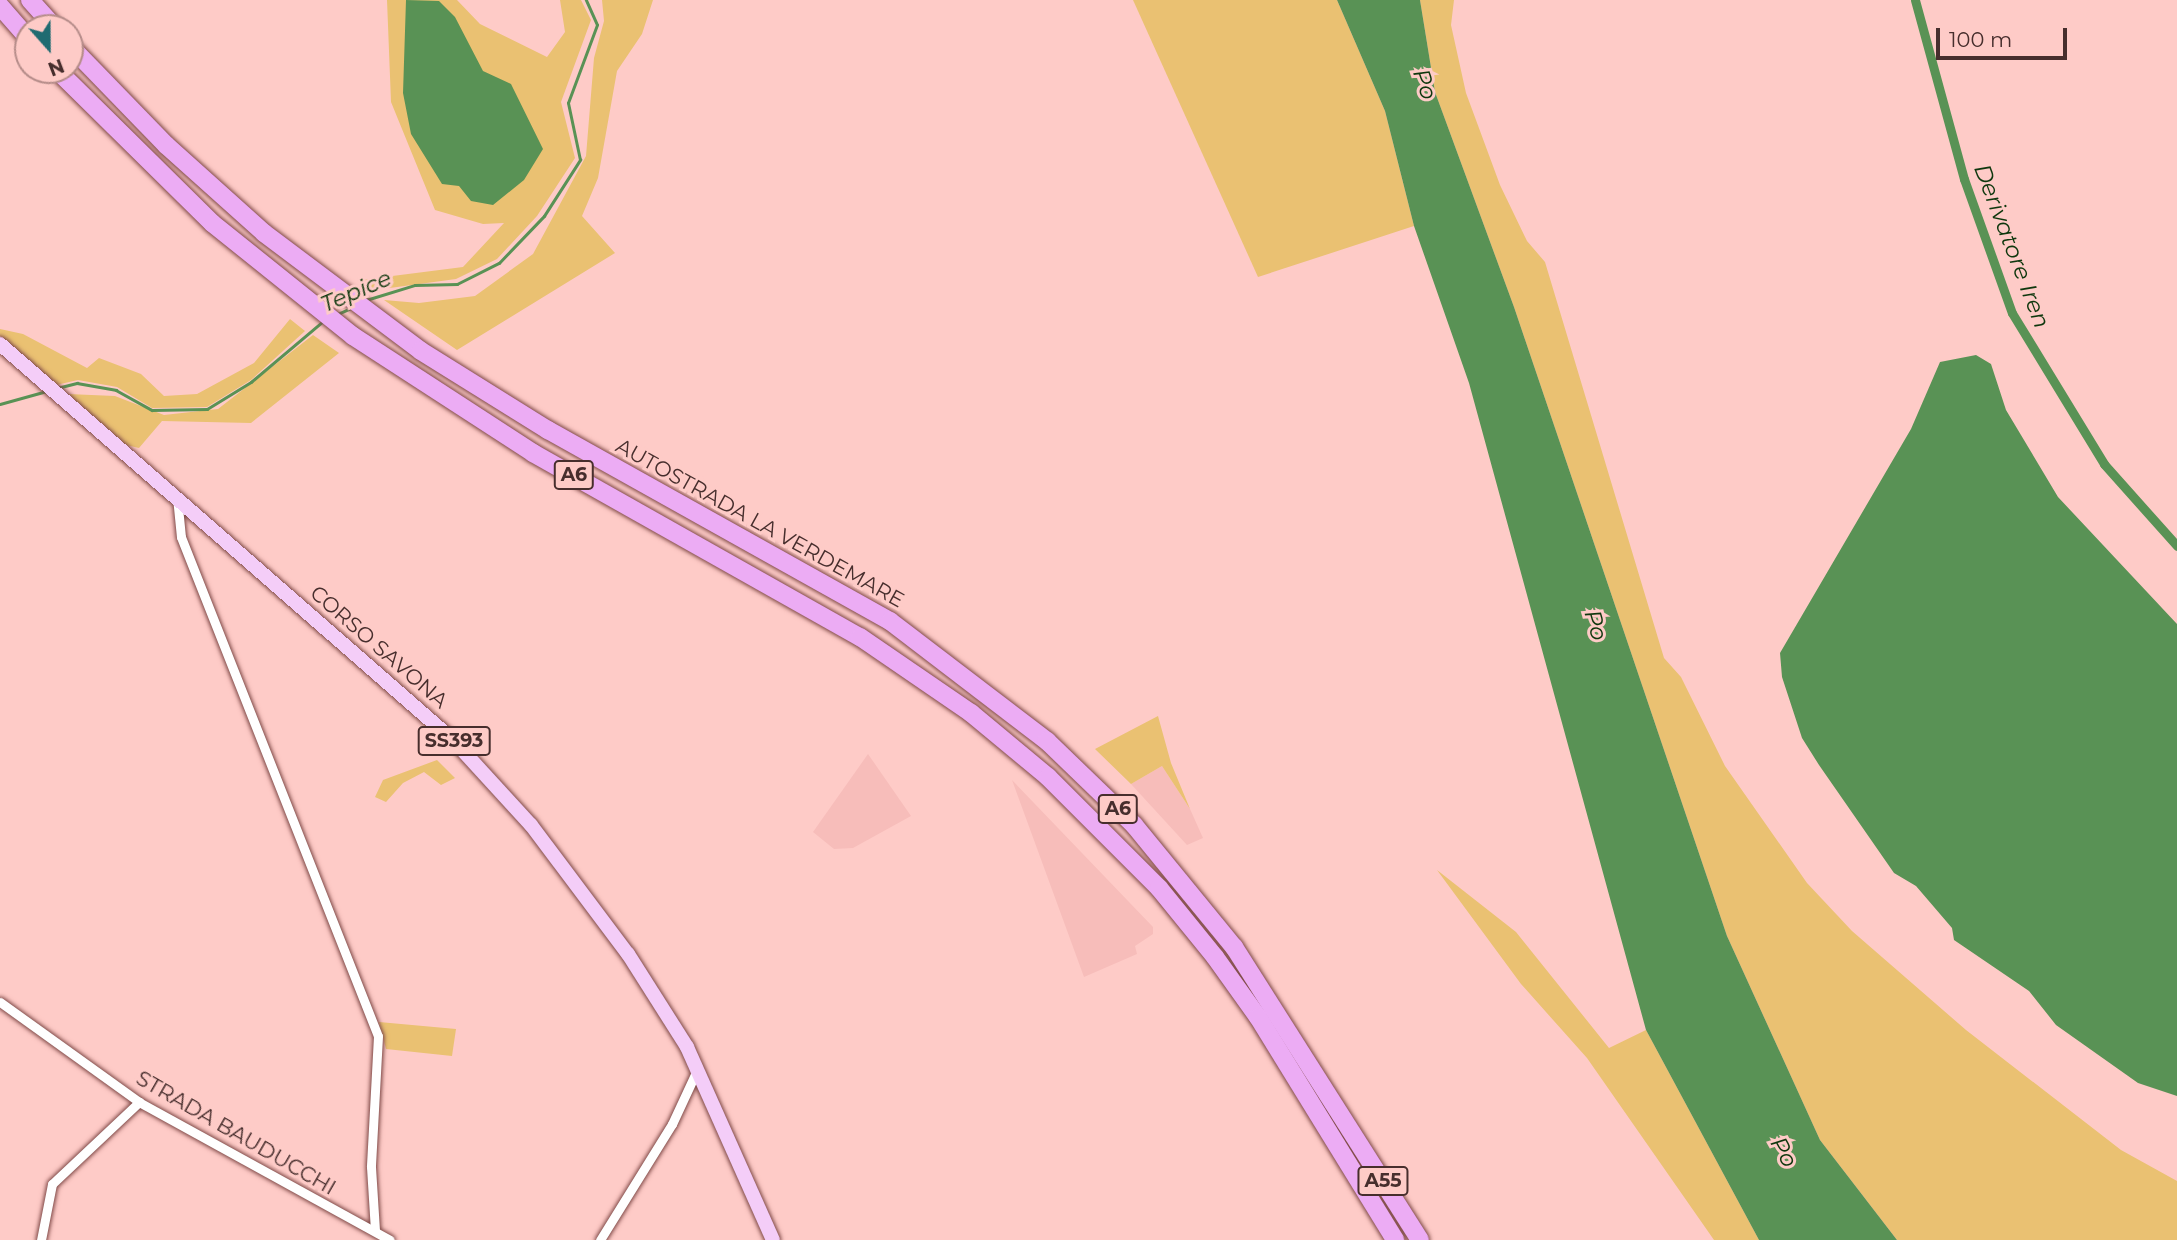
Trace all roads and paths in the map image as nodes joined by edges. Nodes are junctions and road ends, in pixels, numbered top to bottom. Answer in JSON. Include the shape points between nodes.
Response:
{"nodes":[{"id":1,"x":30,"y":0,"type":"edge"},
{"id":2,"x":0,"y":6,"type":"edge"},
{"id":3,"x":42,"y":14,"type":"edge"},
{"id":4,"x":14,"y":22,"type":"edge"},
{"id":5,"x":84,"y":60,"type":"edge"},
{"id":6,"x":71,"y":84,"type":"edge"},
{"id":7,"x":0,"y":344,"type":"edge"},
{"id":8,"x":177,"y":497,"type":"junction"},
{"id":9,"x":0,"y":1002,"type":"edge"},
{"id":10,"x":698,"y":1068,"type":"junction"},
{"id":11,"x":139,"y":1102,"type":"junction"},
{"id":12,"x":1347,"y":1123,"type":"joint"},
{"id":13,"x":1329,"y":1132,"type":"joint"},
{"id":14,"x":375,"y":1230,"type":"junction"},
{"id":15,"x":41,"y":1240,"type":"edge"},
{"id":16,"x":390,"y":1240,"type":"edge"},
{"id":17,"x":600,"y":1240,"type":"edge"},
{"id":18,"x":773,"y":1240,"type":"edge"},
{"id":19,"x":1395,"y":1240,"type":"edge"},
{"id":20,"x":1420,"y":1240,"type":"edge"}],
"edges":[{"from":1,"to":3,"type":"highway"},
{"from":2,"to":4,"type":"highway"},
{"from":5,"to":12,"type":"highway","name":"AUTOSTRADA LA VERDEMARE","number":"A6","via":[[209,185],[376,318],[548,430],[890,621],[1010,709],[1134,825],[1206,910],[1277,1009]]},
{"from":6,"to":13,"type":"highway","number":"A6","via":[[155,170],[353,336],[533,453],[860,637],[1013,747],[1113,840],[1188,923],[1258,1017]]},
{"from":7,"to":8,"type":"main road","name":"CORSO SAVONA","number":"SS393"},
{"from":8,"to":10,"type":"main road","name":"CORSO SAVONA","number":"SS393","via":[[470,758],[584,891]]},
{"from":8,"to":14,"type":"street","via":[[181,537],[378,1036],[371,1167]]},
{"from":9,"to":11,"type":"street","name":"STRADA BAUDUCCHI"},
{"from":10,"to":17,"type":"street","via":[[672,1124]]},
{"from":10,"to":18,"type":"main road","name":"CORSO SAVONA","number":"SS393"},
{"from":11,"to":14,"type":"street","name":"STRADA BAUDUCCHI"},
{"from":11,"to":15,"type":"street","via":[[52,1184]]},
{"from":12,"to":20,"type":"highway","number":"A55"},
{"from":13,"to":19,"type":"highway","number":"A55"},
{"from":14,"to":16,"type":"street","name":"STRADA BAUDUCCHI"}]}
